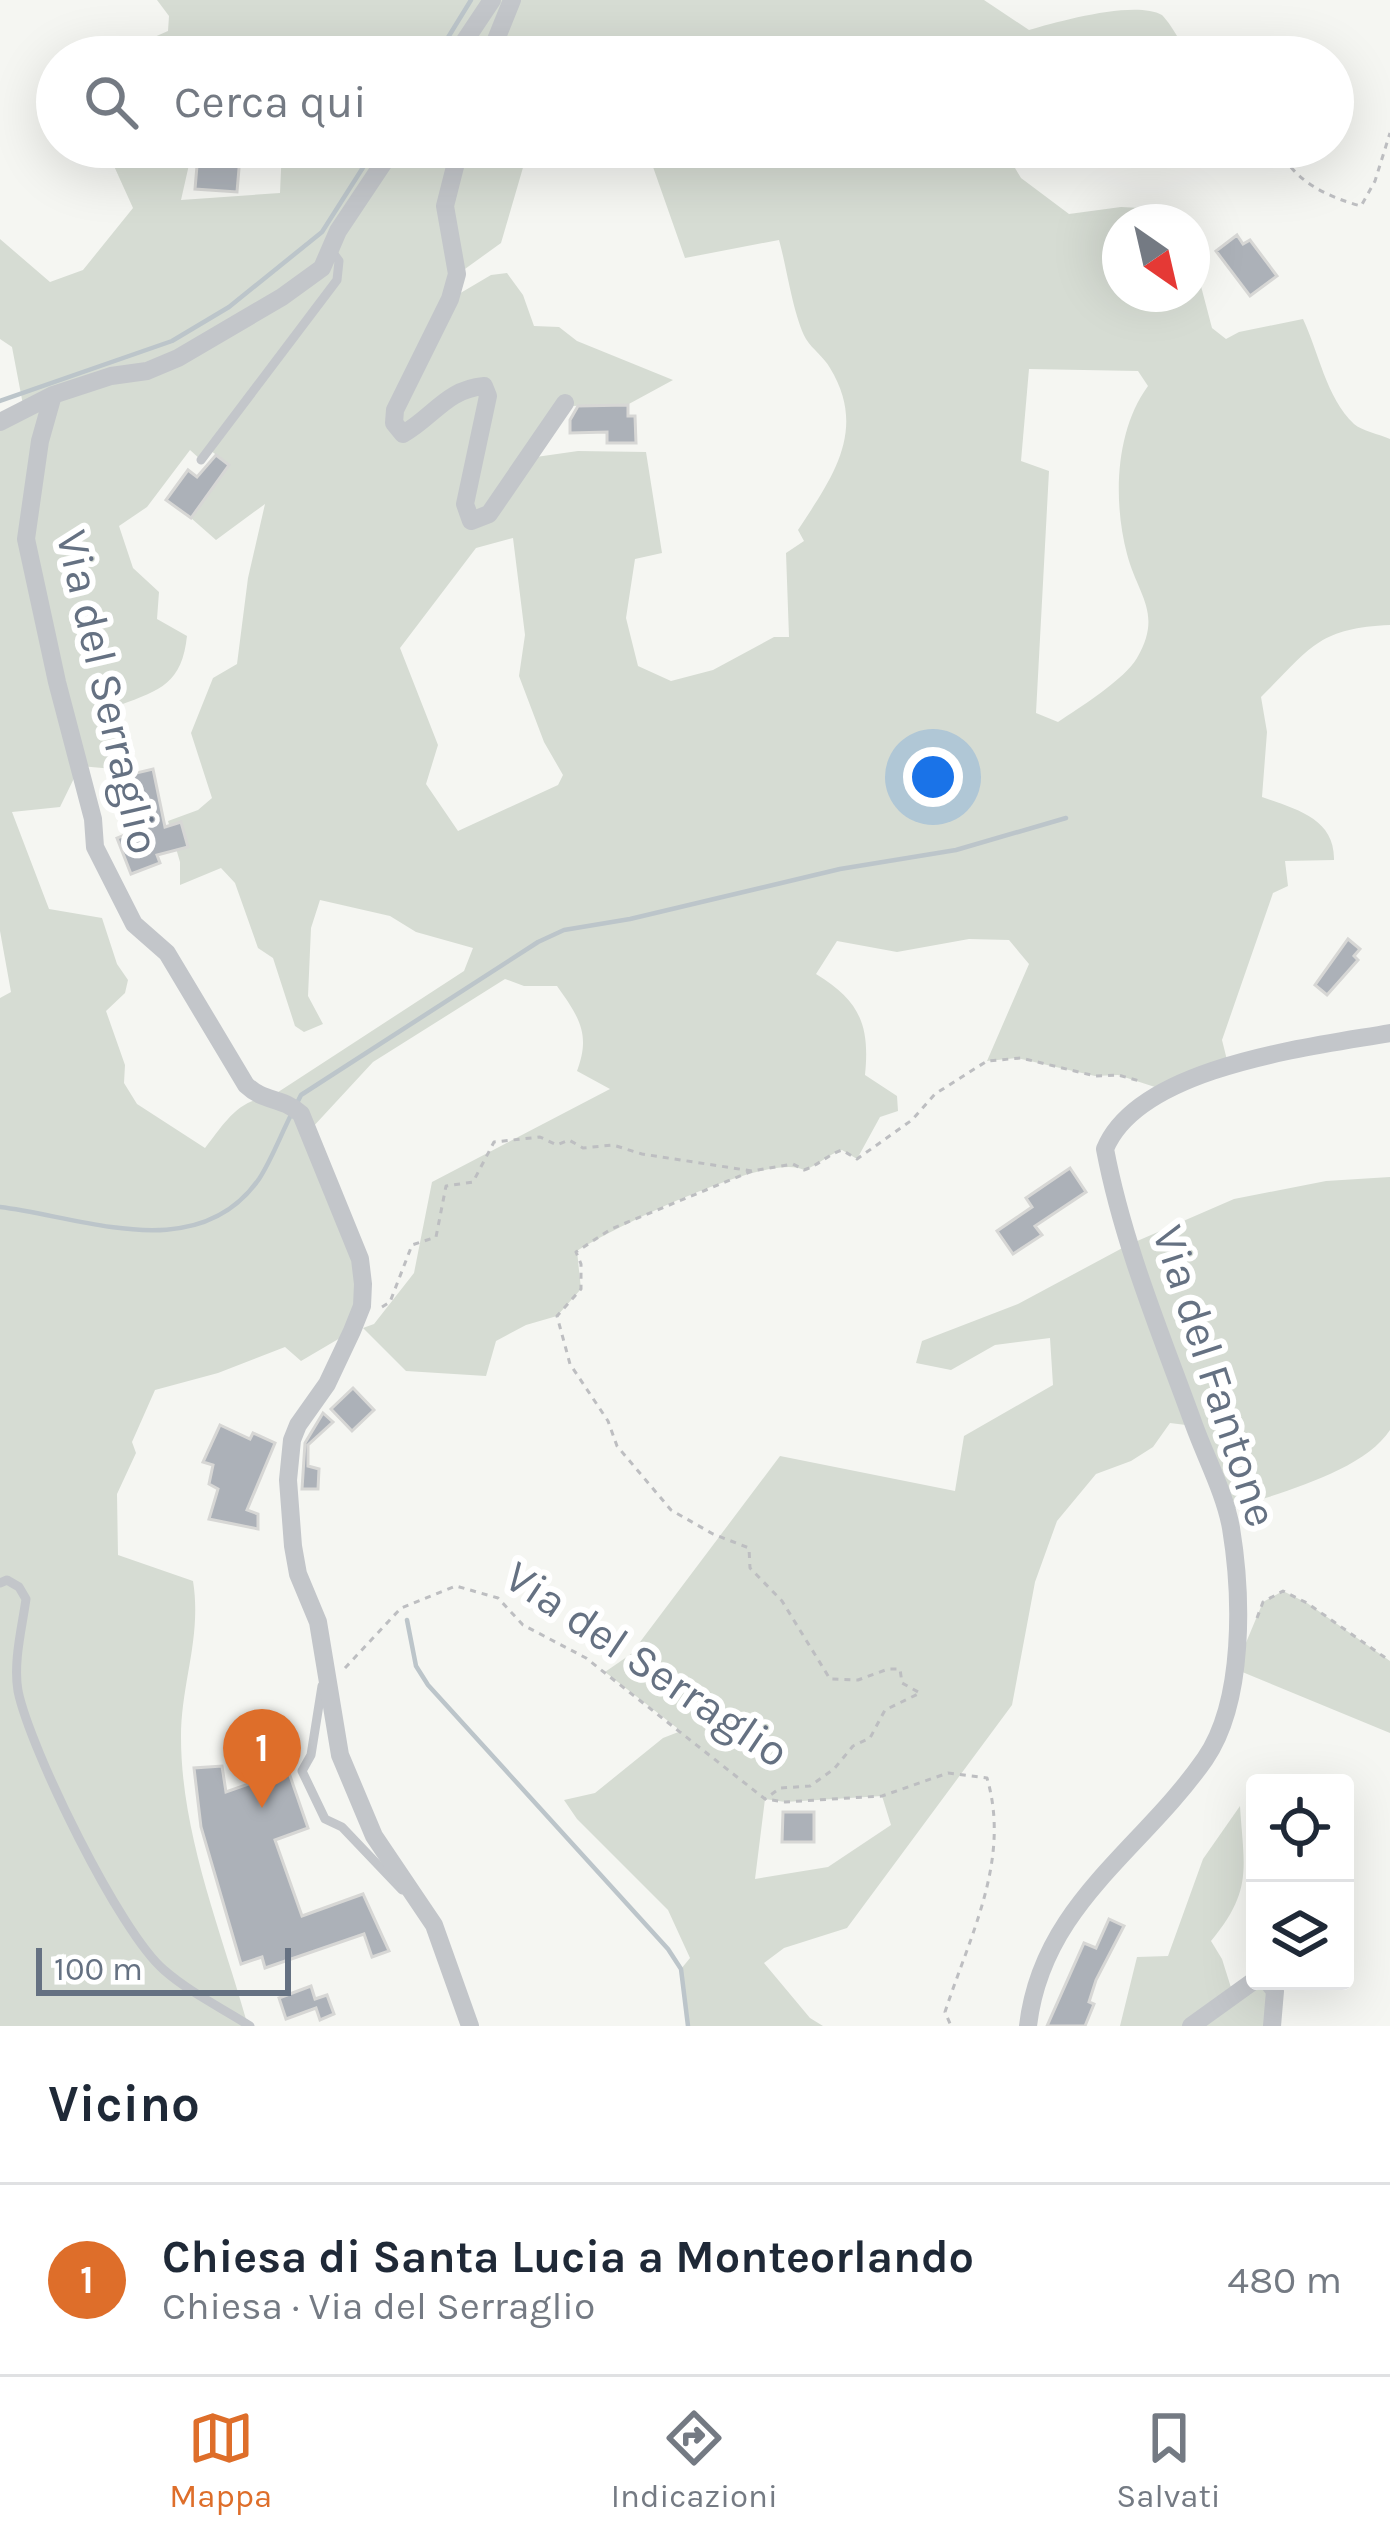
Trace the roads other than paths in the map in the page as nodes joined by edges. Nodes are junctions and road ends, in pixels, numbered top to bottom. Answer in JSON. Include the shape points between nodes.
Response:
{"nodes":[{"id":1,"x":492,"y":0,"type":"edge"},
{"id":2,"x":512,"y":0,"type":"edge"},
{"id":3,"x":468,"y":36,"type":"edge"},
{"id":4,"x":497,"y":36,"type":"edge"},
{"id":5,"x":380,"y":168,"type":"edge"},
{"id":6,"x":455,"y":168,"type":"edge"},
{"id":7,"x":331,"y":250,"type":"junction"},
{"id":8,"x":53,"y":395,"type":"junction"},
{"id":9,"x":565,"y":403,"type":"dead end"},
{"id":10,"x":0,"y":422,"type":"edge"},
{"id":11,"x":201,"y":460,"type":"dead end"},
{"id":12,"x":1390,"y":1033,"type":"edge"},
{"id":13,"x":0,"y":1582,"type":"edge"},
{"id":14,"x":328,"y":1664,"type":"junction"},
{"id":15,"x":434,"y":1924,"type":"junction"},
{"id":16,"x":1246,"y":1986,"type":"edge"},
{"id":17,"x":1274,"y":1990,"type":"edge"},
{"id":18,"x":250,"y":2026,"type":"edge"},
{"id":19,"x":470,"y":2026,"type":"edge"},
{"id":20,"x":1028,"y":2026,"type":"edge"},
{"id":21,"x":1191,"y":2026,"type":"edge"},
{"id":22,"x":1272,"y":2026,"type":"edge"}],
"edges":[{"from":1,"to":3,"type":"street"},
{"from":2,"to":4,"type":"street"},
{"from":5,"to":7,"type":"street"},
{"from":6,"to":9,"type":"street","via":[[445,206],[458,274],[394,423],[403,434],[445,398],[484,386],[465,504],[471,521],[489,514]]},
{"from":7,"to":8,"type":"street","via":[[322,268],[282,297],[178,358]]},
{"from":7,"to":11,"type":"lane","via":[[338,280]]},
{"from":8,"to":10,"type":"street"},
{"from":8,"to":14,"type":"street","name":"Via del Serraglio","via":[[26,539],[95,847],[134,924],[167,953],[246,1085],[259,1098],[294,1107],[361,1259],[362,1306],[327,1384],[298,1425],[288,1480],[298,1574]]},
{"from":12,"to":20,"type":"street","name":"Via del Fantone","via":[[1217,1066],[1126,1116],[1106,1149],[1128,1245],[1230,1524],[1235,1669],[1207,1756],[1093,1884],[1043,1961]]},
{"from":13,"to":18,"type":"lane","via":[[19,1587],[26,1599],[17,1685],[25,1719],[131,1931],[163,1970]]},
{"from":14,"to":15,"type":"street","name":"Via del Serraglio","via":[[340,1755],[363,1814]]},
{"from":14,"to":15,"type":"lane","via":[[302,1771],[325,1819],[342,1827]]},
{"from":15,"to":19,"type":"street","name":"Via del Serraglio"},
{"from":16,"to":21,"type":"street"},
{"from":17,"to":22,"type":"street"}]}
